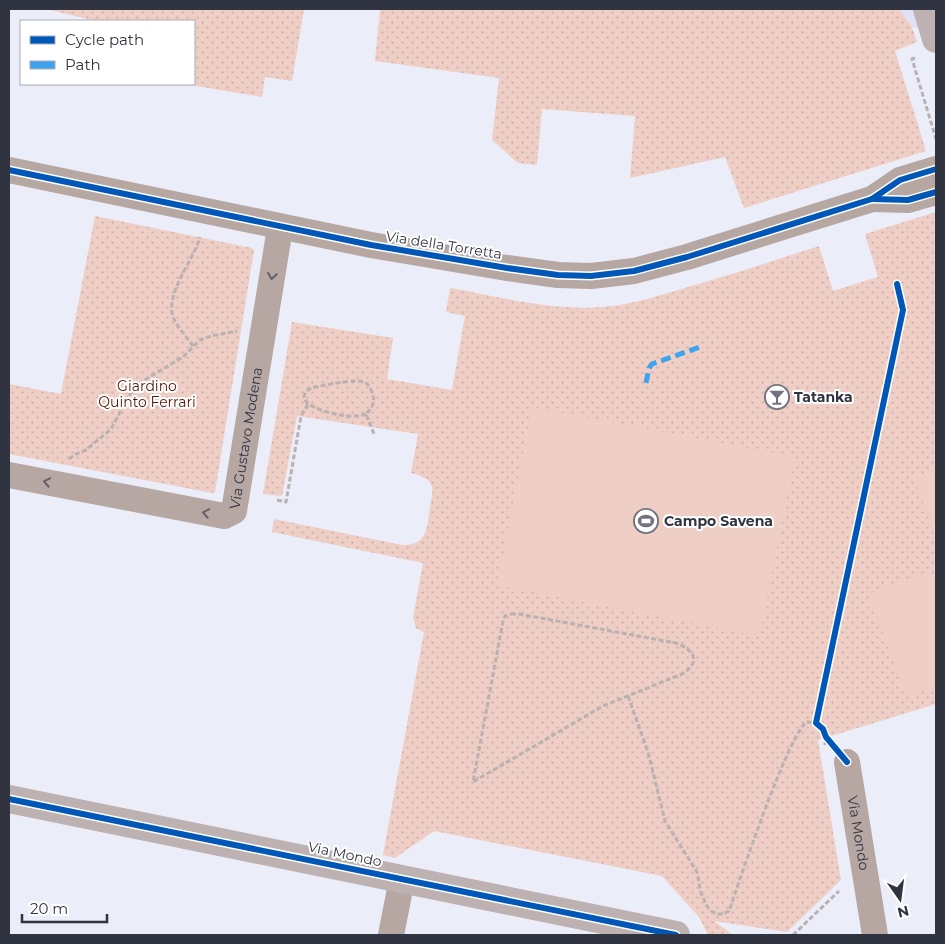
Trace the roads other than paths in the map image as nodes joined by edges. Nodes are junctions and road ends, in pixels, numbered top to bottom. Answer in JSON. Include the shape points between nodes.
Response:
{"nodes":[{"id":1,"x":927,"y":9,"type":"edge"},
{"id":2,"x":927,"y":48,"type":"edge"},
{"id":3,"x":936,"y":169,"type":"edge"},
{"id":4,"x":9,"y":170,"type":"edge"},
{"id":5,"x":936,"y":192,"type":"edge"},
{"id":6,"x":872,"y":199,"type":"junction"},
{"id":7,"x":280,"y":228,"type":"junction"},
{"id":8,"x":9,"y":474,"type":"edge"},
{"id":9,"x":847,"y":762,"type":"road end"},
{"id":10,"x":9,"y":799,"type":"edge"},
{"id":11,"x":402,"y":879,"type":"junction"},
{"id":12,"x":391,"y":935,"type":"edge"},
{"id":13,"x":676,"y":935,"type":"edge"},
{"id":14,"x":875,"y":935,"type":"edge"}],
"edges":[{"from":1,"to":2,"type":"street"},
{"from":3,"to":6,"type":"street","name":"Via della Torretta","via":[[900,180]]},
{"from":4,"to":7,"type":"street","name":"Via della Torretta"},
{"from":5,"to":6,"type":"street","name":"Via della Torretta","via":[[908,200]]},
{"from":6,"to":7,"type":"street","name":"Via della Torretta","via":[[661,264],[590,276],[498,266]]},
{"from":7,"to":8,"type":"street","name":"Via Gustavo Modena","one_way":true,"via":[[234,511],[224,516]]},
{"from":9,"to":14,"type":"street","name":"Via Mondo"},
{"from":10,"to":11,"type":"street","name":"Via Mondo"},
{"from":11,"to":12,"type":"street"},
{"from":11,"to":13,"type":"street","name":"Via Mondo"}]}
